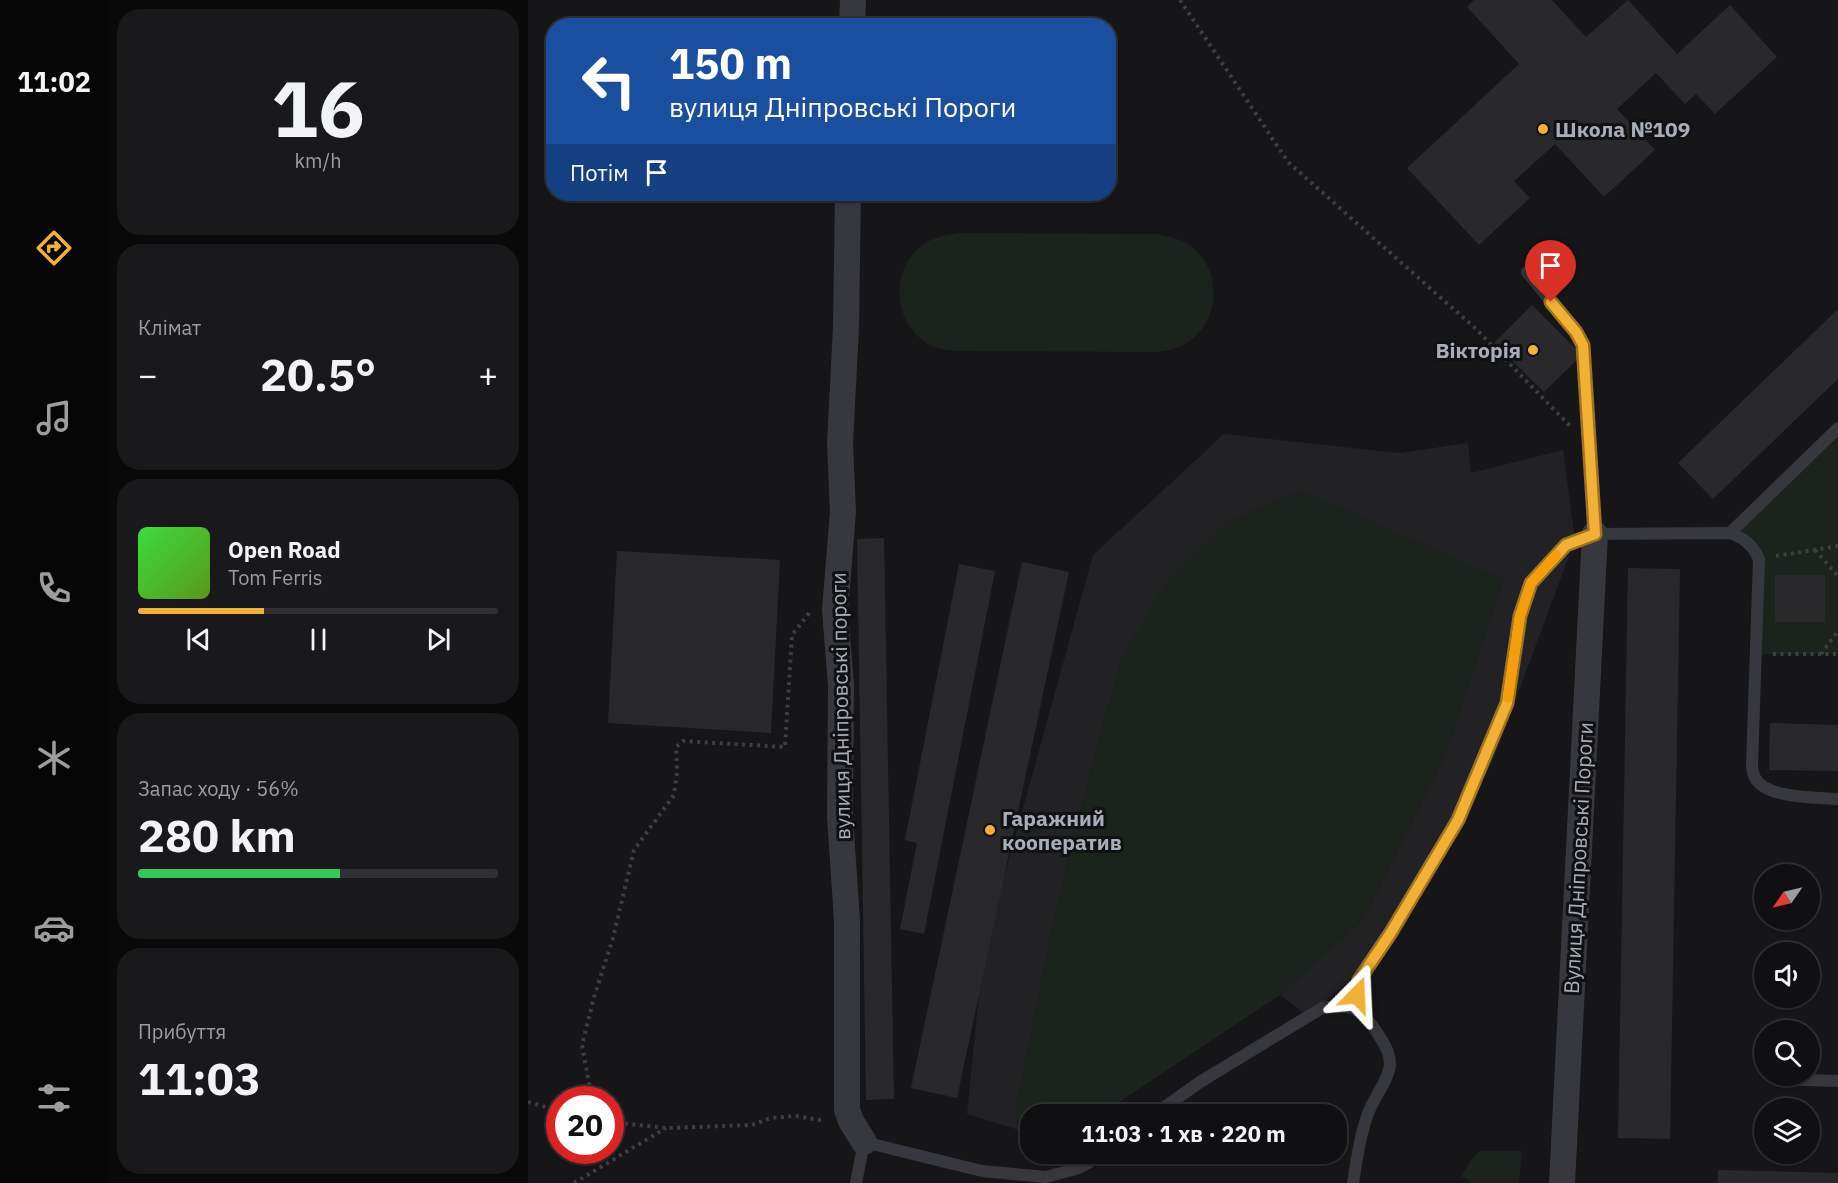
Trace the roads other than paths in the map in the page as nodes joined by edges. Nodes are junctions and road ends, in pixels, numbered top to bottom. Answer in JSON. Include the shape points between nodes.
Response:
{"nodes":[{"id":1,"x":853,"y":0,"type":"edge"},
{"id":2,"x":852,"y":18,"type":"edge"},
{"id":3,"x":848,"y":201,"type":"edge"},
{"id":4,"x":1527,"y":272,"type":"dead end"},
{"id":5,"x":1838,"y":428,"type":"edge"},
{"id":6,"x":1730,"y":533,"type":"junction"},
{"id":7,"x":1595,"y":534,"type":"junction"},
{"id":8,"x":1838,"y":799,"type":"edge"},
{"id":9,"x":1364,"y":1014,"type":"junction"},
{"id":10,"x":1820,"y":1080,"type":"edge"},
{"id":11,"x":1838,"y":1081,"type":"edge"},
{"id":12,"x":1169,"y":1104,"type":"edge"},
{"id":13,"x":864,"y":1142,"type":"junction"},
{"id":14,"x":1086,"y":1164,"type":"edge"},
{"id":15,"x":856,"y":1183,"type":"edge"},
{"id":16,"x":1353,"y":1183,"type":"edge"},
{"id":17,"x":1562,"y":1183,"type":"edge"}],
"edges":[{"from":1,"to":2,"type":"street"},
{"from":3,"to":13,"type":"street","name":"вулиця Дніпровські пороги","via":[[840,443],[843,512],[835,610],[841,686],[840,817],[847,920],[847,1110]]},
{"from":4,"to":7,"type":"lane","via":[[1583,345]]},
{"from":5,"to":6,"type":"lane"},
{"from":6,"to":7,"type":"lane"},
{"from":6,"to":8,"type":"lane","via":[[1753,547],[1759,559],[1754,777],[1767,790]]},
{"from":7,"to":9,"type":"lane","via":[[1566,545],[1531,583],[1520,616],[1507,703],[1458,820],[1359,980],[1357,995]]},
{"from":7,"to":17,"type":"street","name":"Вулиця Дніпровські Пороги"},
{"from":9,"to":12,"type":"lane","via":[[1351,1008],[1322,1008]]},
{"from":9,"to":16,"type":"lane","via":[[1385,1044],[1390,1062],[1360,1140]]},
{"from":10,"to":11,"type":"lane"},
{"from":13,"to":14,"type":"lane","via":[[982,1170],[1046,1177]]},
{"from":13,"to":15,"type":"lane"}]}
